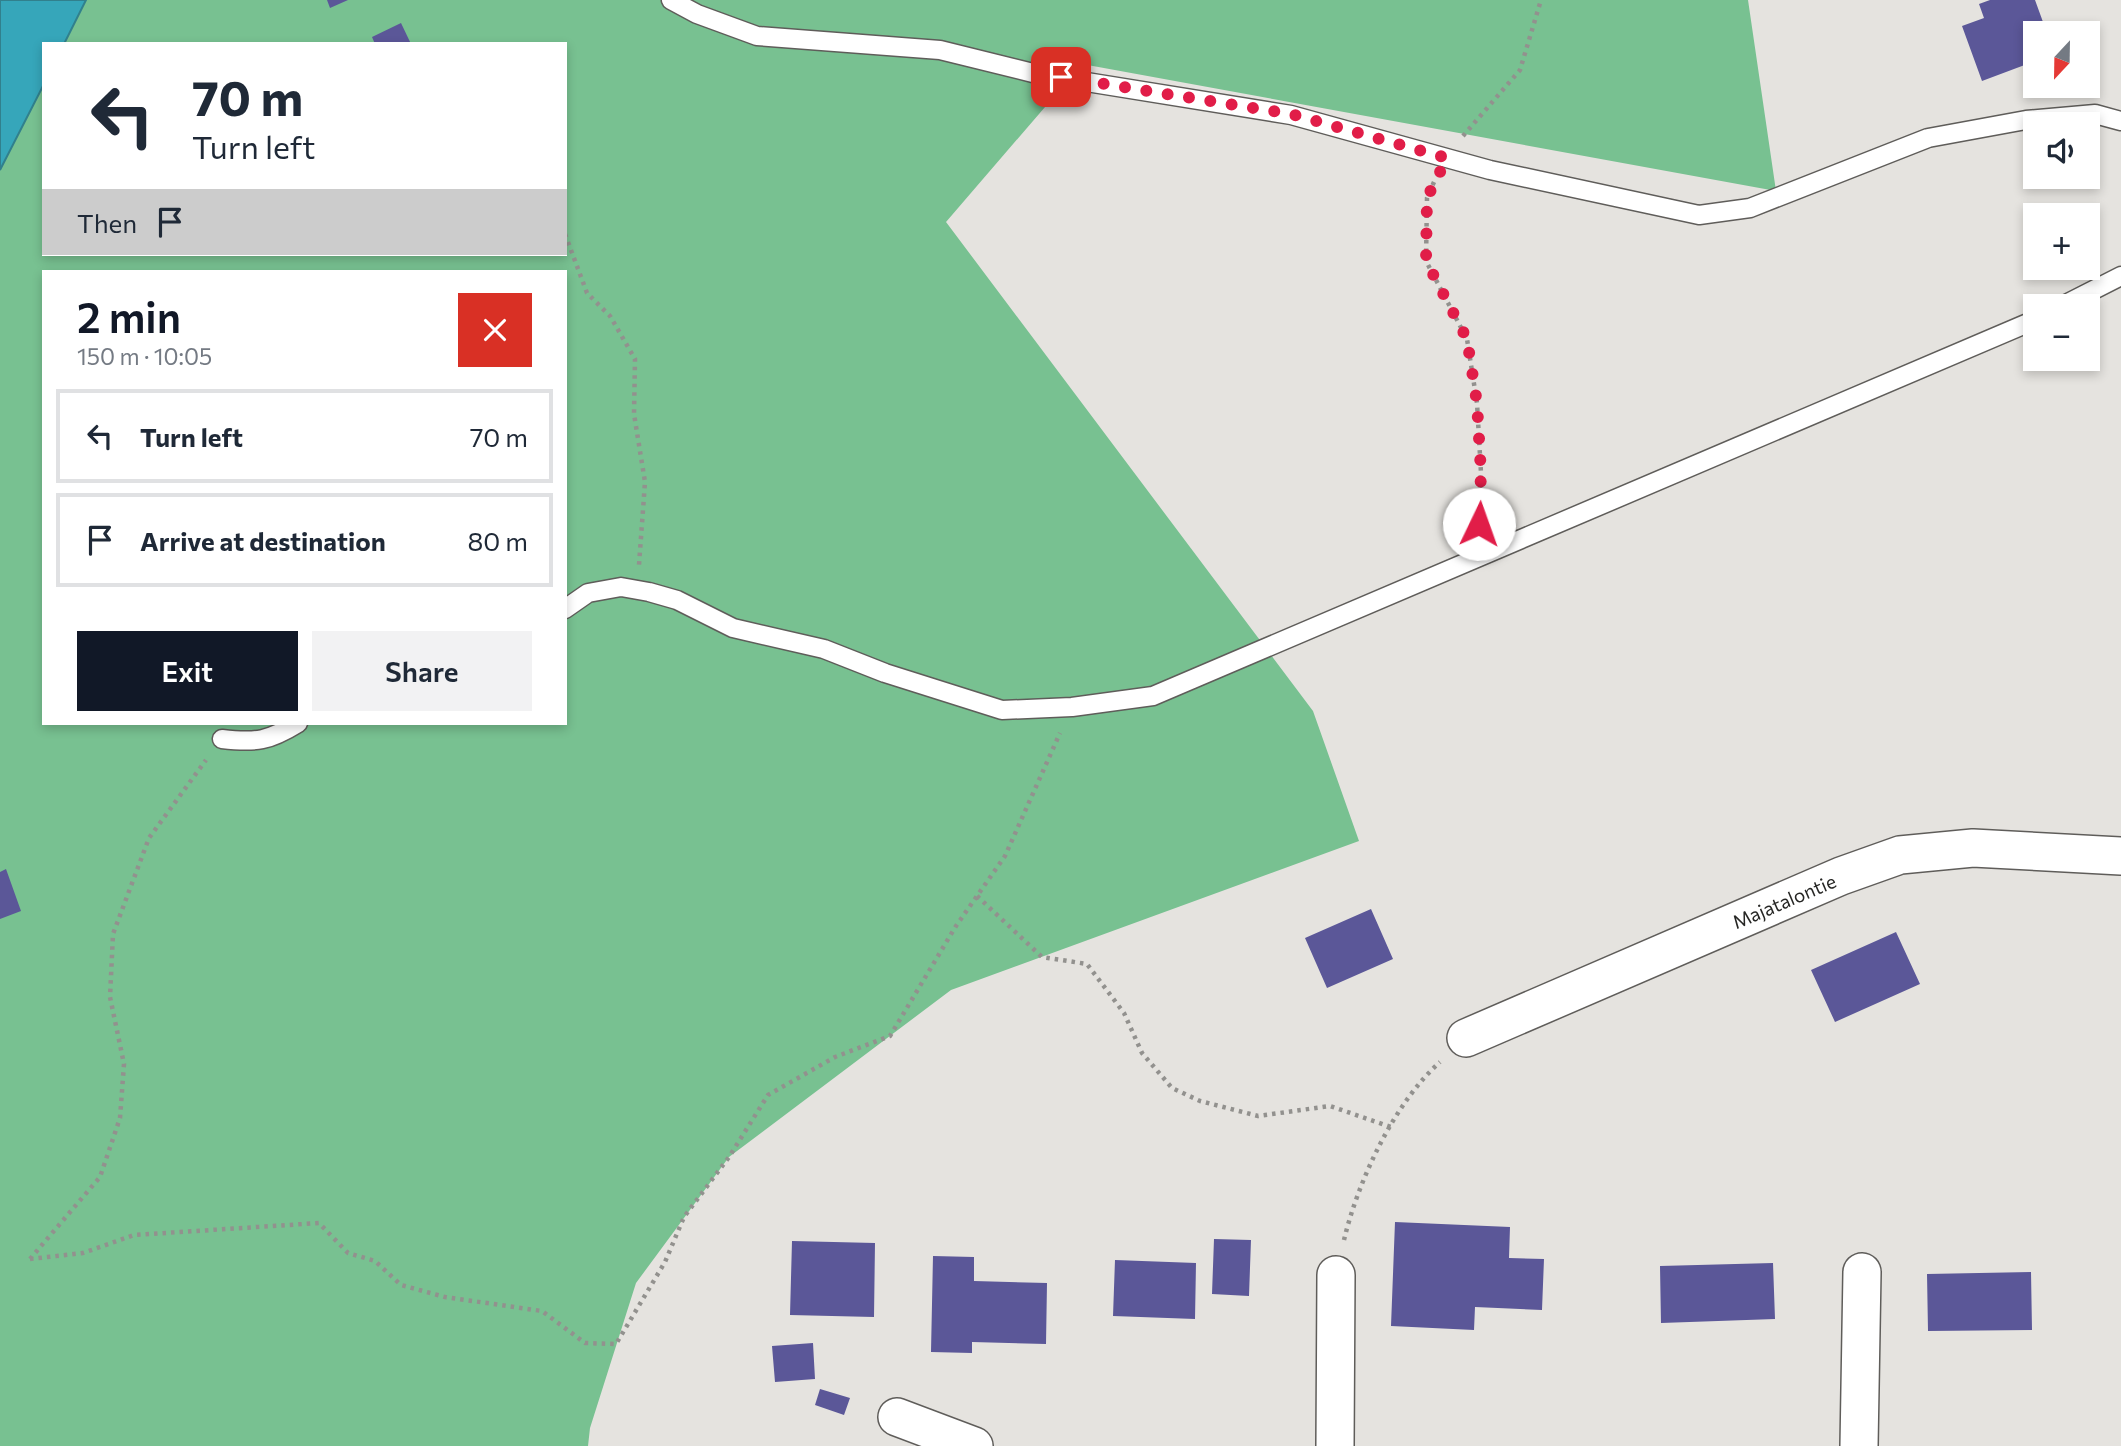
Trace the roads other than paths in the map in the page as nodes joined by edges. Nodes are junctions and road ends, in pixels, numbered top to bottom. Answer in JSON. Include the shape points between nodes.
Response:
{"nodes":[{"id":1,"x":671,"y":0,"type":"edge"},
{"id":2,"x":2121,"y":121,"type":"edge"},
{"id":3,"x":2121,"y":275,"type":"edge"},
{"id":4,"x":2085,"y":294,"type":"edge"},
{"id":5,"x":2023,"y":325,"type":"edge"},
{"id":6,"x":567,"y":608,"type":"edge"},
{"id":7,"x":295,"y":725,"type":"edge"},
{"id":8,"x":222,"y":739,"type":"road end"},
{"id":9,"x":2121,"y":856,"type":"edge"},
{"id":10,"x":1466,"y":1038,"type":"road end"},
{"id":11,"x":1862,"y":1272,"type":"dead end"},
{"id":12,"x":1336,"y":1275,"type":"road end"},
{"id":13,"x":897,"y":1417,"type":"dead end"},
{"id":14,"x":974,"y":1446,"type":"edge"},
{"id":15,"x":1335,"y":1446,"type":"edge"},
{"id":16,"x":1859,"y":1446,"type":"edge"}],
"edges":[{"from":1,"to":2,"type":"lane","via":[[757,36],[940,50],[1037,74],[1291,114],[1490,170],[1699,215],[1750,208],[1928,138],[2026,120],[2095,114]]},
{"from":3,"to":4,"type":"lane"},
{"from":5,"to":6,"type":"lane","via":[[1153,696],[1002,710],[824,649],[733,628],[677,600],[637,590],[621,587],[588,593]]},
{"from":7,"to":8,"type":"lane","via":[[272,739]]},
{"from":9,"to":10,"type":"street","name":"Majatalontie","via":[[1973,848],[1900,855],[1841,876]]},
{"from":11,"to":16,"type":"street"},
{"from":12,"to":15,"type":"street"},
{"from":13,"to":14,"type":"street"}]}
